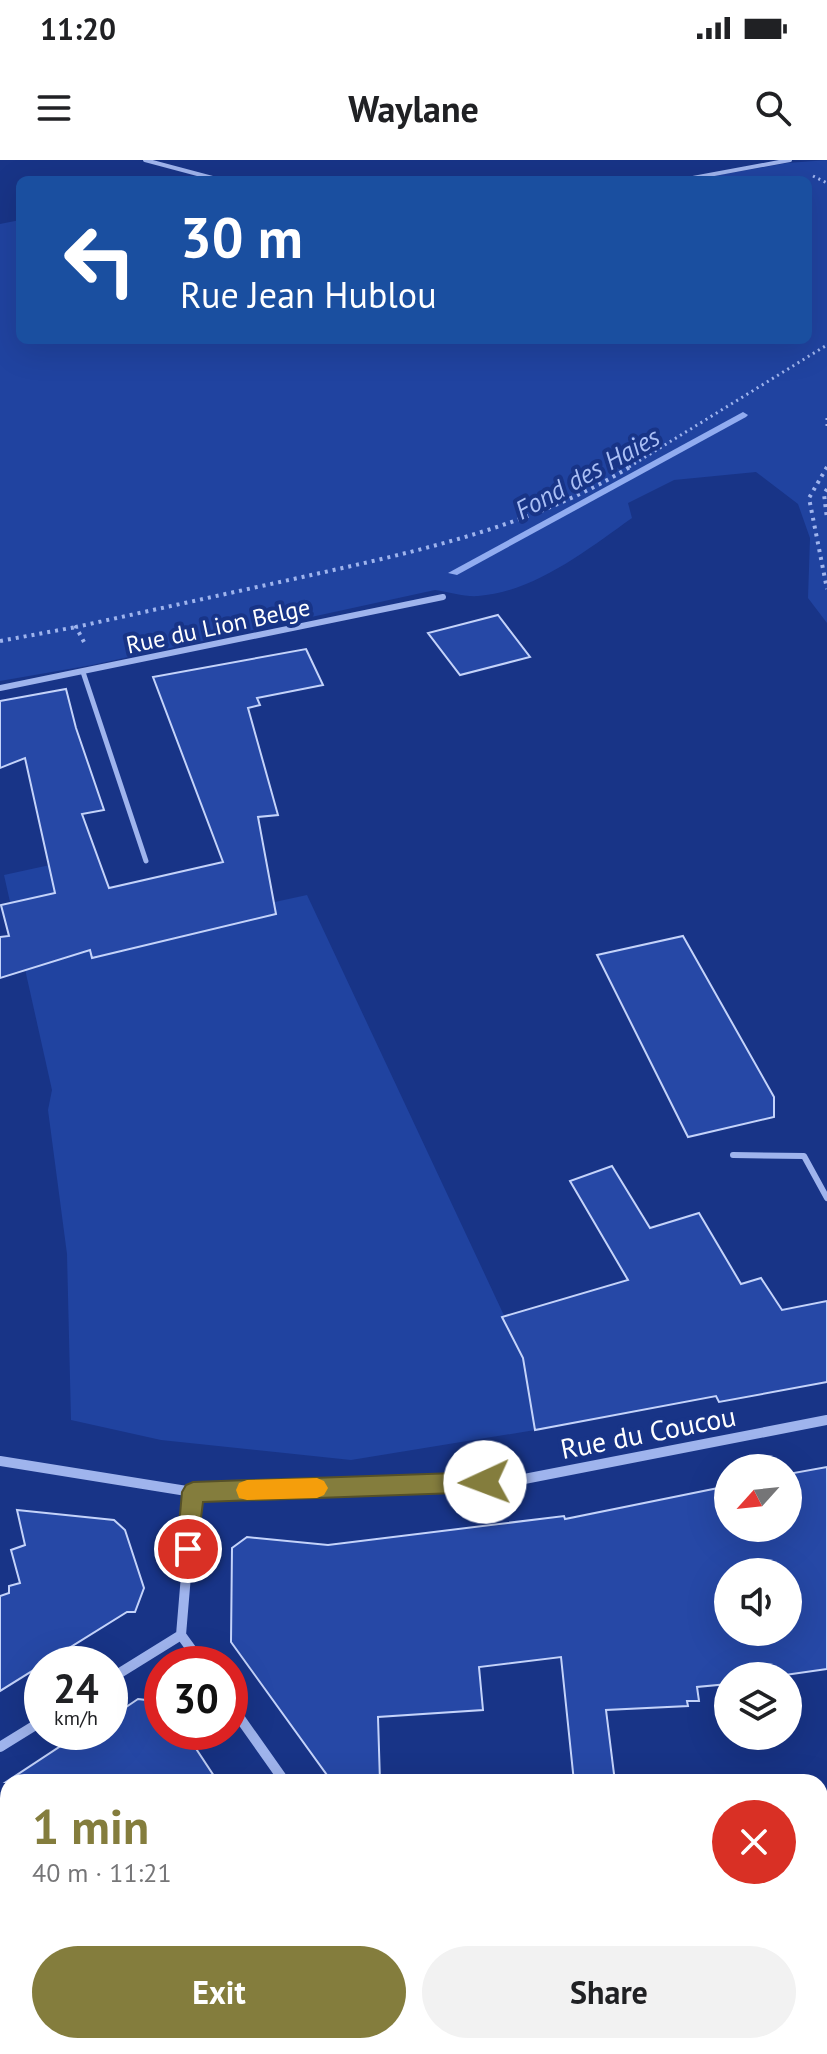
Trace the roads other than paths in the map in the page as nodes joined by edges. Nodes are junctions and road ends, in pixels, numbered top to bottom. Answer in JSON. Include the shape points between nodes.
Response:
{"nodes":[{"id":1,"x":145,"y":160,"type":"edge"},
{"id":2,"x":790,"y":160,"type":"edge"},
{"id":3,"x":205,"y":176,"type":"edge"},
{"id":4,"x":704,"y":176,"type":"edge"},
{"id":5,"x":443,"y":597,"type":"dead end"},
{"id":6,"x":83,"y":672,"type":"junction"},
{"id":7,"x":0,"y":688,"type":"edge"},
{"id":8,"x":146,"y":861,"type":"dead end"},
{"id":9,"x":733,"y":1155,"type":"dead end"},
{"id":10,"x":827,"y":1198,"type":"edge"},
{"id":11,"x":827,"y":1420,"type":"edge"},
{"id":12,"x":0,"y":1461,"type":"edge"},
{"id":13,"x":193,"y":1492,"type":"junction"},
{"id":14,"x":181,"y":1635,"type":"junction"},
{"id":15,"x":189,"y":1646,"type":"edge"},
{"id":16,"x":128,"y":1668,"type":"edge"},
{"id":17,"x":248,"y":1730,"type":"edge"},
{"id":18,"x":24,"y":1732,"type":"edge"},
{"id":19,"x":0,"y":1747,"type":"edge"},
{"id":20,"x":279,"y":1774,"type":"edge"}],
"edges":[{"from":1,"to":3,"type":"lane"},
{"from":2,"to":4,"type":"lane"},
{"from":5,"to":6,"type":"street","name":"Rue du Lion Belge"},
{"from":6,"to":7,"type":"street","name":"Rue du Lion Belge"},
{"from":6,"to":8,"type":"lane"},
{"from":9,"to":10,"type":"lane","via":[[804,1156]]},
{"from":11,"to":13,"type":"street","name":"Rue du Coucou","via":[[514,1481]]},
{"from":12,"to":13,"type":"street","name":"Rue du Coucou"},
{"from":13,"to":14,"type":"street"},
{"from":14,"to":15,"type":"street"},
{"from":14,"to":16,"type":"street"},
{"from":17,"to":20,"type":"street"},
{"from":18,"to":19,"type":"street"}]}
